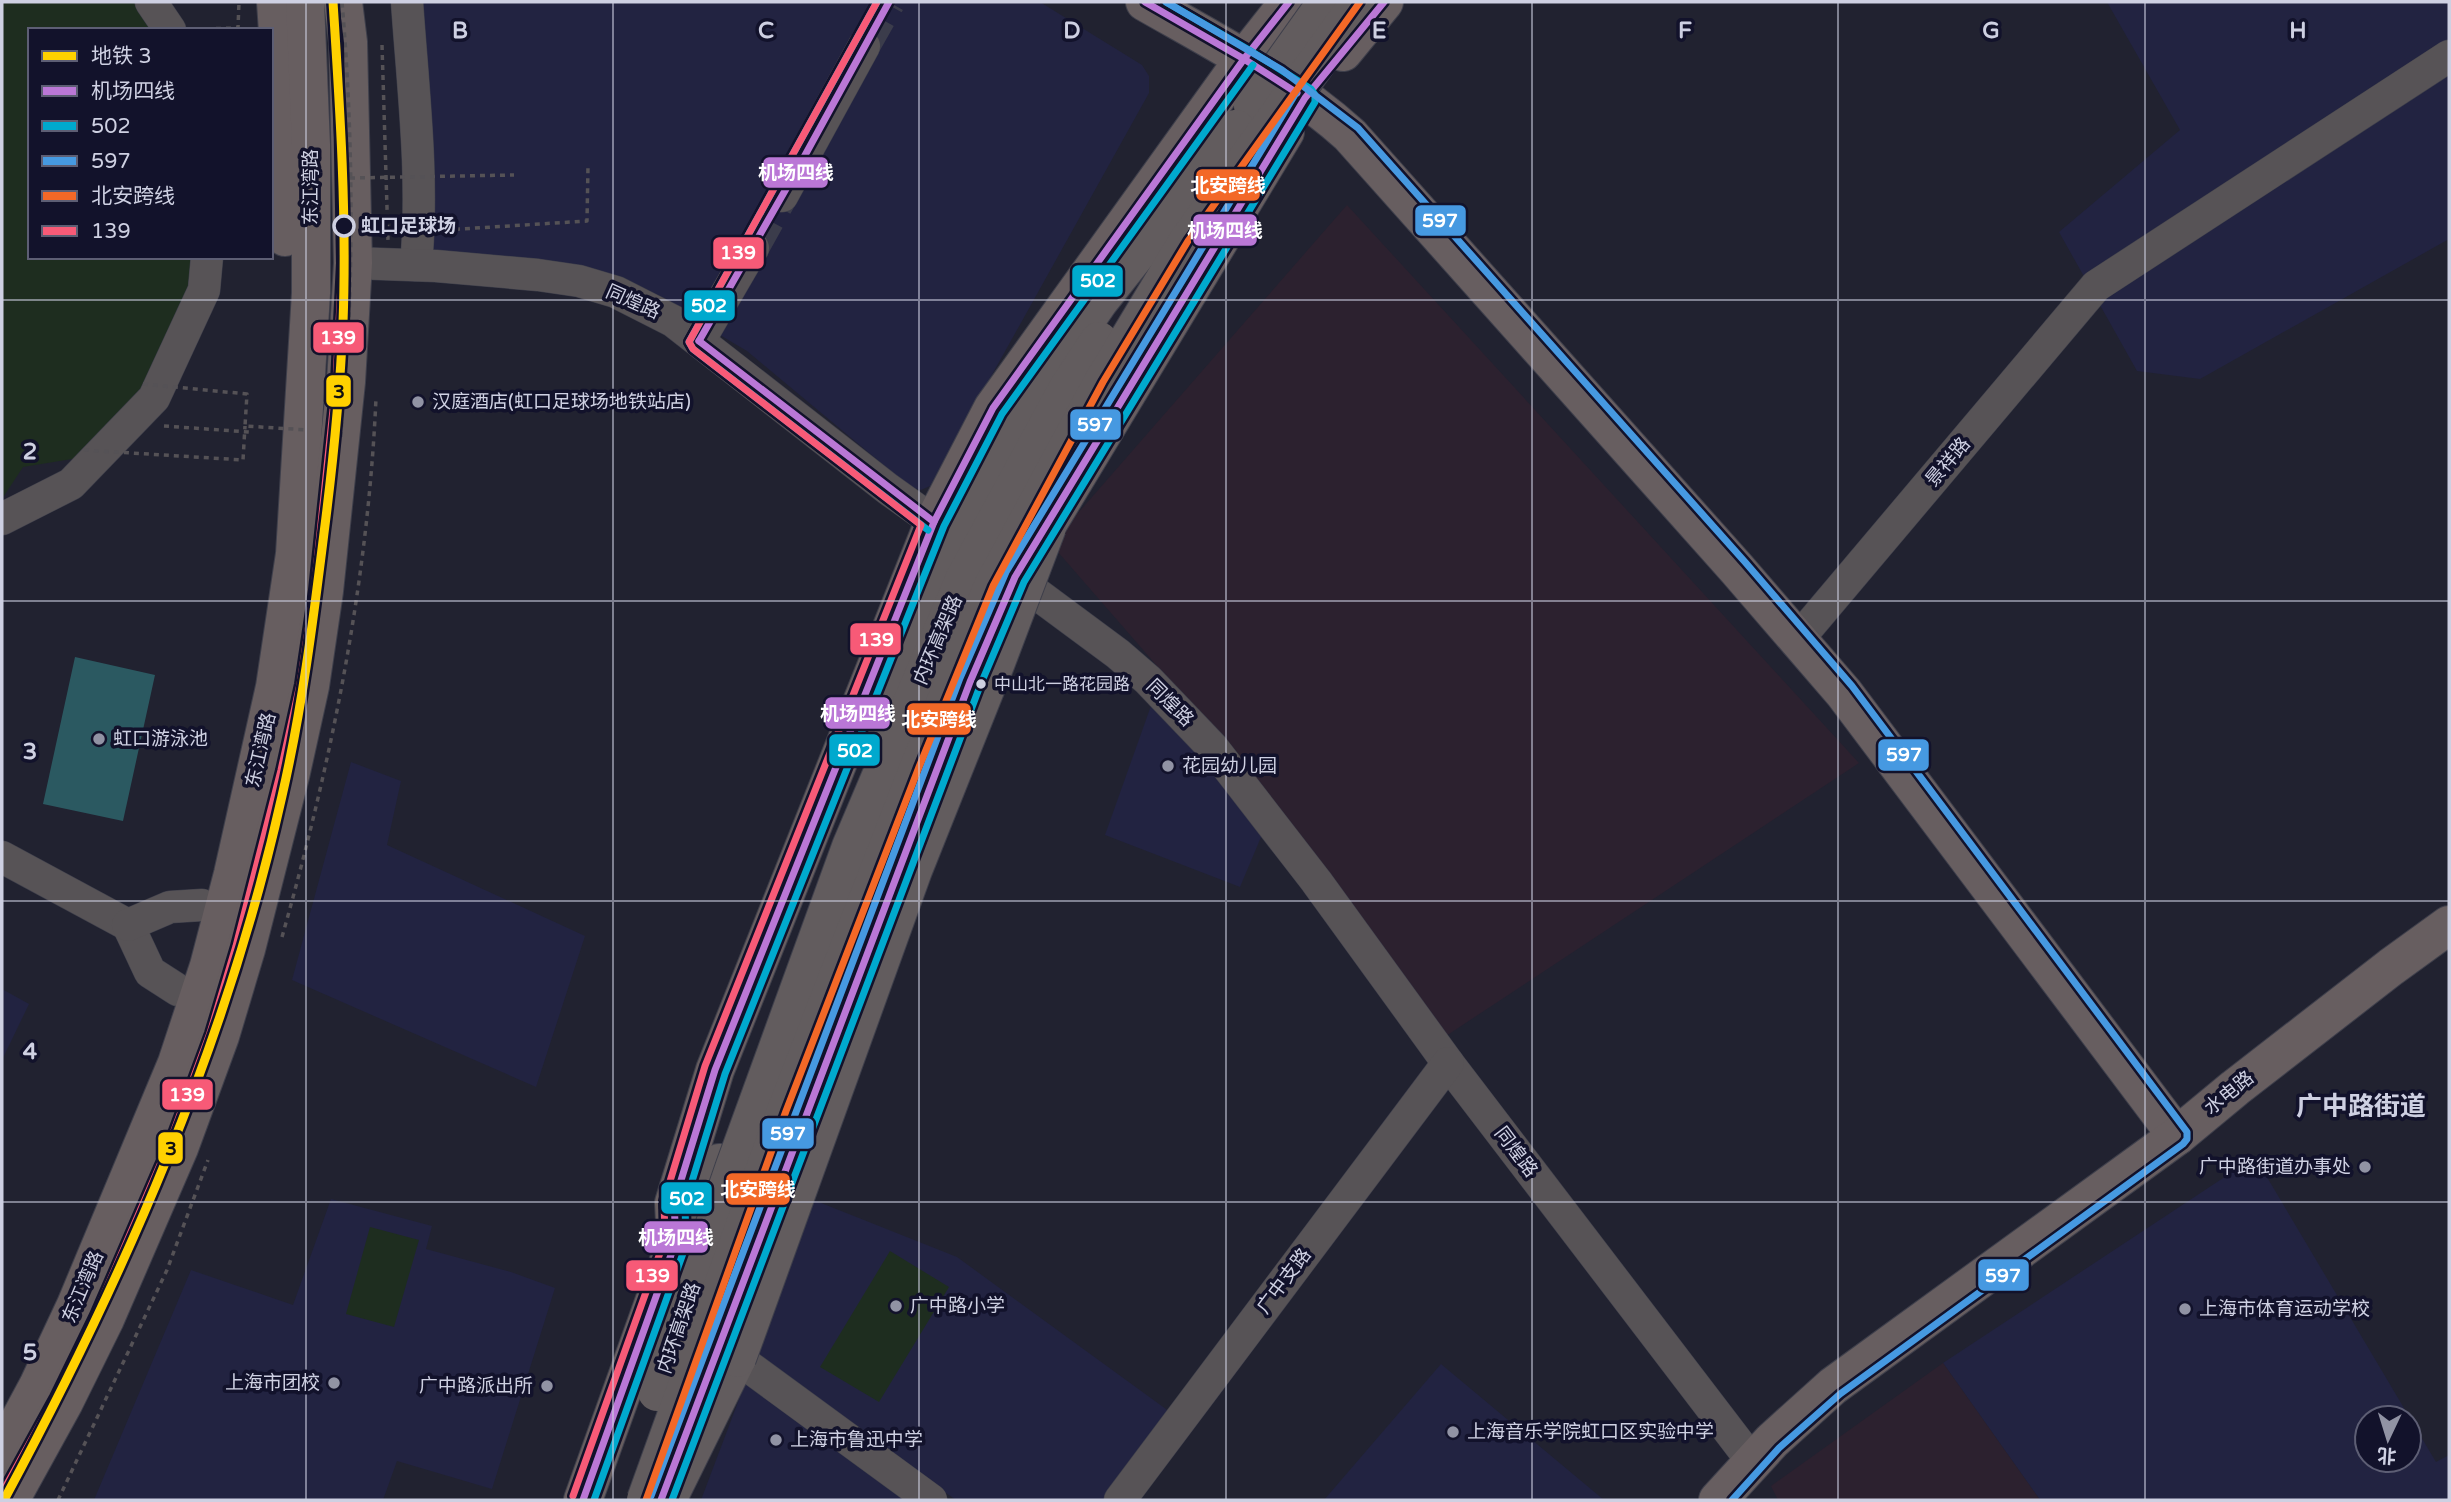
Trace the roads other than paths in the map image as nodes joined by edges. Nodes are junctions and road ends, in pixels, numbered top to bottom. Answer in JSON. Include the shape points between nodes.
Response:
{"nodes":[{"id":1,"x":151,"y":2,"type":"edge"},
{"id":2,"x":276,"y":2,"type":"edge"},
{"id":3,"x":305,"y":2,"type":"edge"},
{"id":4,"x":342,"y":2,"type":"edge"},
{"id":5,"x":407,"y":2,"type":"edge"},
{"id":6,"x":1144,"y":2,"type":"edge"},
{"id":7,"x":1289,"y":2,"type":"edge"},
{"id":8,"x":1327,"y":2,"type":"edge"},
{"id":9,"x":1360,"y":2,"type":"edge"},
{"id":10,"x":1384,"y":2,"type":"edge"},
{"id":11,"x":169,"y":28,"type":"edge"},
{"id":12,"x":864,"y":46,"type":"tunnel mouth"},
{"id":13,"x":2449,"y":56,"type":"edge"},
{"id":14,"x":1244,"y":59,"type":"junction"},
{"id":15,"x":1306,"y":99,"type":"junction"},
{"id":16,"x":1236,"y":129,"type":"junction"},
{"id":17,"x":782,"y":196,"type":"tunnel mouth"},
{"id":18,"x":753,"y":248,"type":"tunnel mouth"},
{"id":19,"x":207,"y":259,"type":"edge"},
{"id":20,"x":353,"y":263,"type":"junction"},
{"id":21,"x":426,"y":266,"type":"junction"},
{"id":22,"x":699,"y":341,"type":"junction"},
{"id":23,"x":1103,"y":382,"type":"junction"},
{"id":24,"x":2,"y":519,"type":"edge"},
{"id":25,"x":934,"y":522,"type":"junction"},
{"id":26,"x":1015,"y":577,"type":"junction"},
{"id":27,"x":1799,"y":638,"type":"junction"},
{"id":28,"x":2,"y":856,"type":"edge"},
{"id":29,"x":202,"y":905,"type":"junction"},
{"id":30,"x":128,"y":925,"type":"junction"},
{"id":31,"x":2449,"y":925,"type":"edge"},
{"id":32,"x":178,"y":990,"type":"junction"},
{"id":33,"x":1448,"y":1063,"type":"junction"},
{"id":34,"x":2176,"y":1136,"type":"junction"},
{"id":35,"x":676,"y":1241,"type":"junction"},
{"id":36,"x":737,"y":1358,"type":"junction"},
{"id":37,"x":2,"y":1399,"type":"edge"},
{"id":38,"x":2,"y":1453,"type":"edge"},
{"id":39,"x":1752,"y":1461,"type":"junction"},
{"id":40,"x":9,"y":1500,"type":"edge"},
{"id":41,"x":583,"y":1500,"type":"edge"},
{"id":42,"x":620,"y":1500,"type":"edge"},
{"id":43,"x":646,"y":1500,"type":"edge"},
{"id":44,"x":661,"y":1500,"type":"edge"},
{"id":45,"x":667,"y":1500,"type":"edge"},
{"id":46,"x":931,"y":1500,"type":"edge"},
{"id":47,"x":1120,"y":1500,"type":"edge"},
{"id":48,"x":1718,"y":1500,"type":"edge"}],
"edges":[{"from":1,"to":11,"type":"street"},
{"from":2,"to":29,"type":"main road","name":"东江湾路","via":[[285,214],[280,452],[266,584],[239,760]]},
{"from":3,"to":38,"type":"main road","name":"东江湾路","via":[[311,293],[295,554],[275,687],[216,940],[177,1063],[76,1305]]},
{"from":4,"to":20,"type":"main road","via":[[348,42]]},
{"from":5,"to":21,"type":"street"},
{"from":6,"to":14,"type":"main road"},
{"from":7,"to":14,"type":"main road"},
{"from":8,"to":16,"type":"highway","name":"内环高架路","bridge":true},
{"from":9,"to":23,"type":"highway","name":"内环高架路","bridge":true,"via":[[1188,242]]},
{"from":10,"to":15,"type":"main road"},
{"from":12,"to":17,"type":"street"},
{"from":13,"to":27,"type":"street","name":"景祥路","via":[[2096,286]]},
{"from":14,"to":15,"type":"main road"},
{"from":14,"to":25,"type":"main road","via":[[993,408]]},
{"from":15,"to":26,"type":"main road"},
{"from":15,"to":27,"type":"main road","via":[[1350,135]]},
{"from":16,"to":35,"type":"highway","bridge":true,"via":[[1099,301],[1017,420],[908,637],[719,1163]]},
{"from":16,"to":42,"type":"highway","name":"内环高架路","bridge":true,"via":[[1067,390],[965,578],[851,847]]},
{"from":18,"to":22,"type":"street"},
{"from":19,"to":24,"type":"street","via":[[204,290],[154,398],[71,484]]},
{"from":20,"to":21,"type":"street","name":"同煌路"},
{"from":20,"to":40,"type":"main road","via":[[346,382],[310,686],[246,949],[220,1036],[105,1319]]},
{"from":21,"to":22,"type":"street","name":"同煌路","via":[[579,281],[616,292],[673,321]]},
{"from":22,"to":25,"type":"street","name":"同煌路"},
{"from":23,"to":36,"type":"highway","bridge":true,"via":[[913,870]]},
{"from":23,"to":43,"type":"highway","name":"内环高架路","bridge":true,"via":[[993,586],[966,650],[786,1111]]},
{"from":25,"to":26,"type":"street","name":"同煌路"},
{"from":25,"to":35,"type":"main road","via":[[715,1070],[674,1203]]},
{"from":26,"to":33,"type":"street","name":"同煌路","via":[[1118,654],[1213,748]]},
{"from":26,"to":44,"type":"main road","via":[[970,682]]},
{"from":27,"to":34,"type":"main road"},
{"from":28,"to":30,"type":"street"},
{"from":29,"to":30,"type":"street","via":[[170,906]]},
{"from":29,"to":32,"type":"main road","name":"东江湾路"},
{"from":30,"to":32,"type":"street","via":[[150,972]]},
{"from":31,"to":34,"type":"main road","name":"水电路"},
{"from":32,"to":37,"type":"main road","name":"东江湾路","via":[[145,1087],[97,1202]]},
{"from":33,"to":39,"type":"street","name":"同煌路"},
{"from":33,"to":47,"type":"street","name":"广中支路"},
{"from":34,"to":39,"type":"main road","name":"水电路","via":[[1868,1358],[1812,1403]]},
{"from":35,"to":41,"type":"main road"},
{"from":36,"to":45,"type":"highway"},
{"from":36,"to":46,"type":"street"},
{"from":39,"to":48,"type":"main road","name":"水电路"}]}
